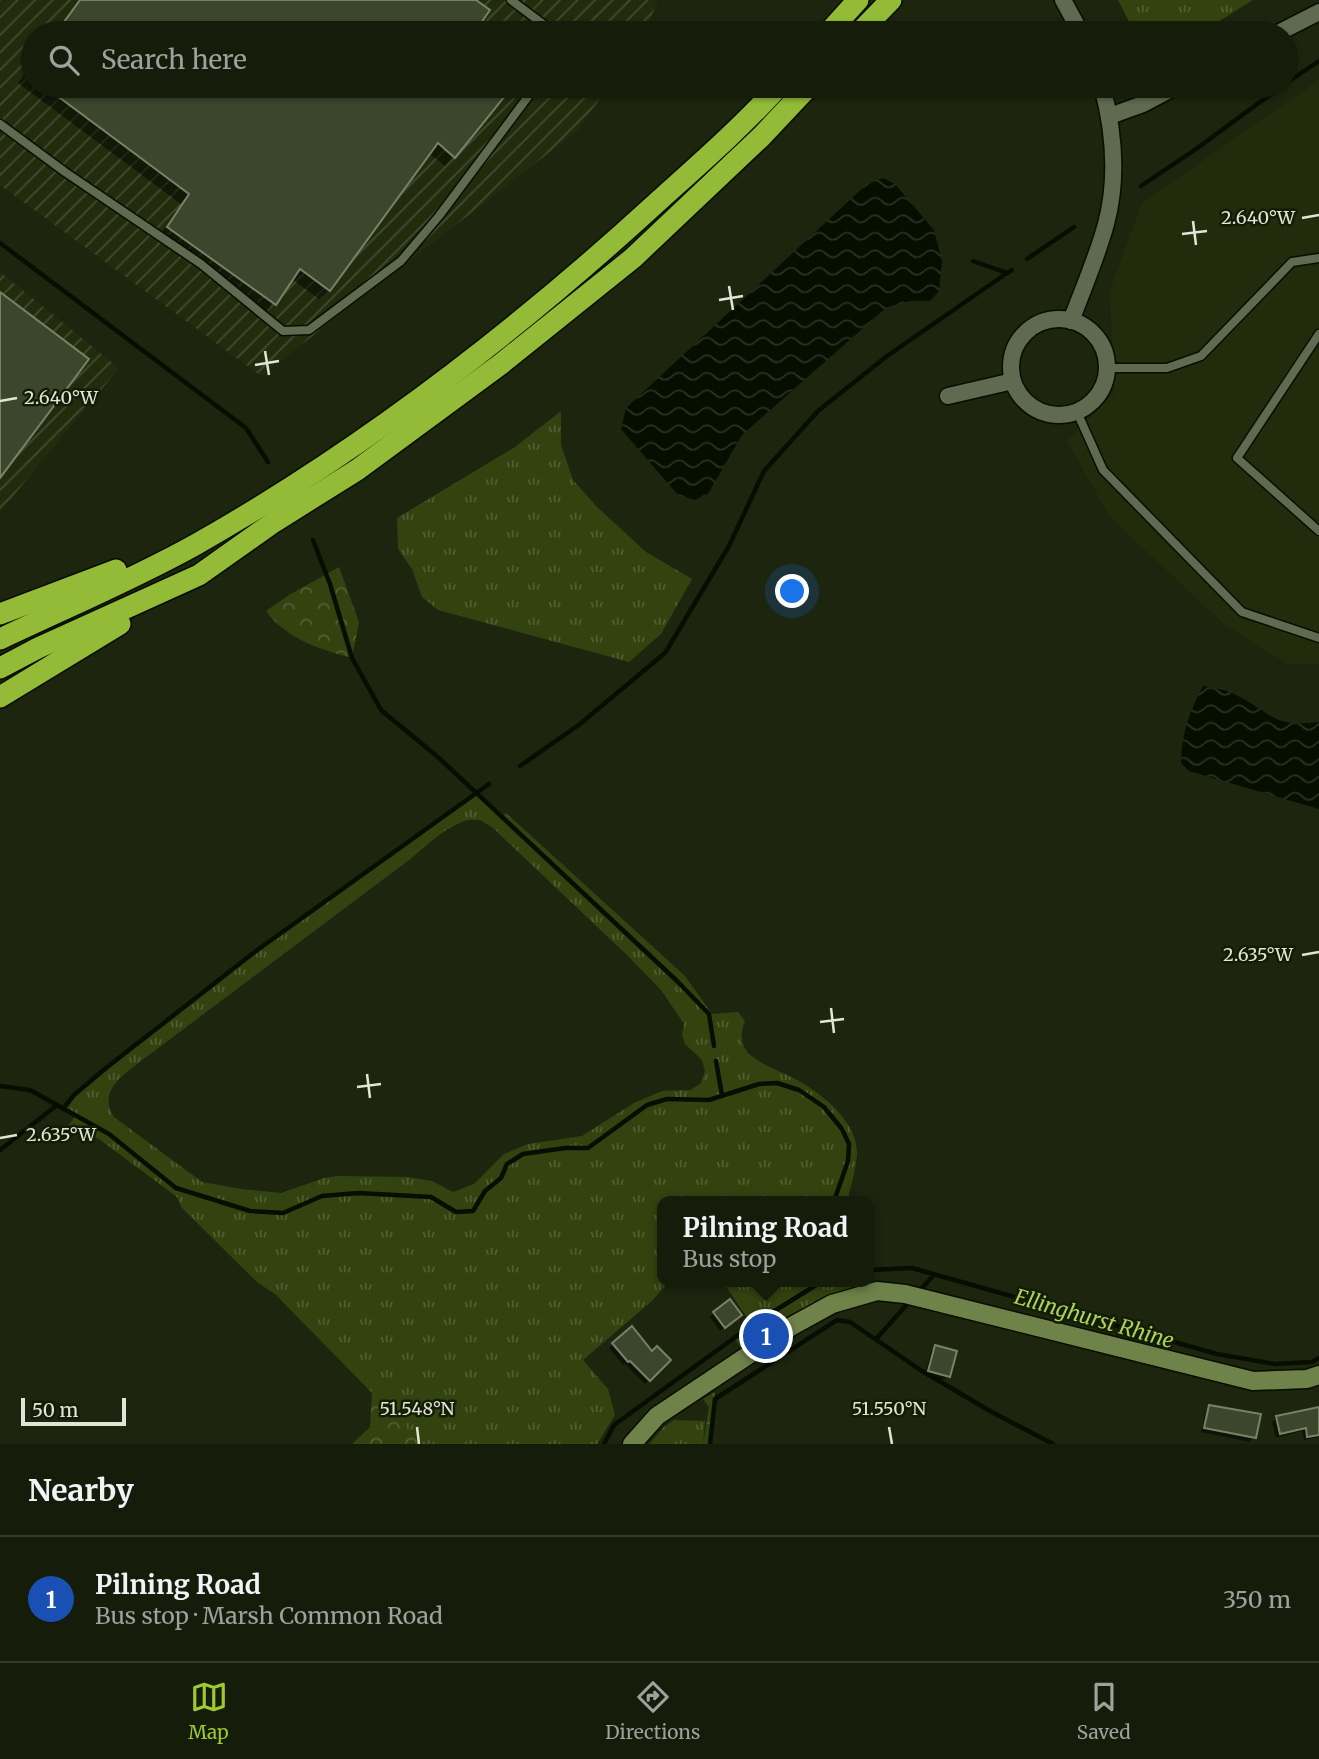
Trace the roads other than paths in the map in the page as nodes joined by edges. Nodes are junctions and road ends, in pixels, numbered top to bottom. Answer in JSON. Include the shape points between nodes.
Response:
{"nodes":[{"id":1,"x":511,"y":0,"type":"edge"},
{"id":2,"x":858,"y":0,"type":"edge"},
{"id":3,"x":891,"y":0,"type":"edge"},
{"id":4,"x":1063,"y":0,"type":"edge"},
{"id":5,"x":1315,"y":0,"type":"edge"},
{"id":6,"x":1319,"y":10,"type":"edge"},
{"id":7,"x":539,"y":21,"type":"edge"},
{"id":8,"x":839,"y":21,"type":"edge"},
{"id":9,"x":871,"y":21,"type":"edge"},
{"id":10,"x":1075,"y":21,"type":"edge"},
{"id":11,"x":1298,"y":22,"type":"edge"},
{"id":12,"x":527,"y":98,"type":"edge"},
{"id":13,"x":768,"y":98,"type":"edge"},
{"id":14,"x":798,"y":98,"type":"edge"},
{"id":15,"x":1105,"y":98,"type":"edge"},
{"id":16,"x":1154,"y":98,"type":"edge"},
{"id":17,"x":1110,"y":116,"type":"junction"},
{"id":18,"x":0,"y":124,"type":"edge"},
{"id":19,"x":1319,"y":258,"type":"edge"},
{"id":20,"x":1071,"y":321,"type":"junction"},
{"id":21,"x":1319,"y":334,"type":"edge"},
{"id":22,"x":1107,"y":368,"type":"junction"},
{"id":23,"x":1013,"y":382,"type":"junction"},
{"id":24,"x":948,"y":396,"type":"dead end"},
{"id":25,"x":1077,"y":412,"type":"junction"},
{"id":26,"x":248,"y":514,"type":"junction"},
{"id":27,"x":1319,"y":531,"type":"edge"},
{"id":28,"x":199,"y":575,"type":"junction"},
{"id":29,"x":0,"y":614,"type":"edge"},
{"id":30,"x":1319,"y":638,"type":"edge"},
{"id":31,"x":0,"y":639,"type":"edge"},
{"id":32,"x":0,"y":668,"type":"edge"},
{"id":33,"x":0,"y":697,"type":"edge"},
{"id":34,"x":1319,"y":1375,"type":"edge"},
{"id":35,"x":632,"y":1444,"type":"edge"}],
"edges":[{"from":1,"to":7,"type":"lane"},
{"from":2,"to":8,"type":"highway"},
{"from":3,"to":9,"type":"highway"},
{"from":4,"to":10,"type":"street"},
{"from":5,"to":6,"type":"street"},
{"from":6,"to":11,"type":"street"},
{"from":12,"to":18,"type":"lane","via":[[401,261],[309,330],[283,331],[201,264]]},
{"from":13,"to":26,"type":"highway","via":[[620,237],[489,346],[346,452]]},
{"from":14,"to":28,"type":"highway","via":[[633,258],[501,364],[357,470]]},
{"from":15,"to":17,"type":"street"},
{"from":16,"to":17,"type":"street"},
{"from":17,"to":20,"type":"street","via":[[1114,168],[1106,223]]},
{"from":19,"to":22,"type":"lane","via":[[1292,262],[1201,356],[1167,368]]},
{"from":20,"to":22,"type":"street","via":[[1097,338]]},
{"from":20,"to":23,"type":"street","via":[[1042,322],[1019,339],[1010,367]]},
{"from":21,"to":27,"type":"lane","via":[[1237,458]]},
{"from":22,"to":25,"type":"street","via":[[1098,394]]},
{"from":23,"to":24,"type":"street"},
{"from":23,"to":25,"type":"street","via":[[1031,407],[1046,414]]},
{"from":25,"to":30,"type":"lane","via":[[1103,470],[1242,612]]},
{"from":26,"to":29,"type":"highway"},
{"from":26,"to":31,"type":"highway","via":[[192,547]]},
{"from":28,"to":32,"type":"highway"},
{"from":28,"to":33,"type":"highway"},
{"from":34,"to":35,"type":"main road","via":[[1253,1381],[926,1298],[877,1291],[832,1304],[792,1326],[657,1416]]}]}
